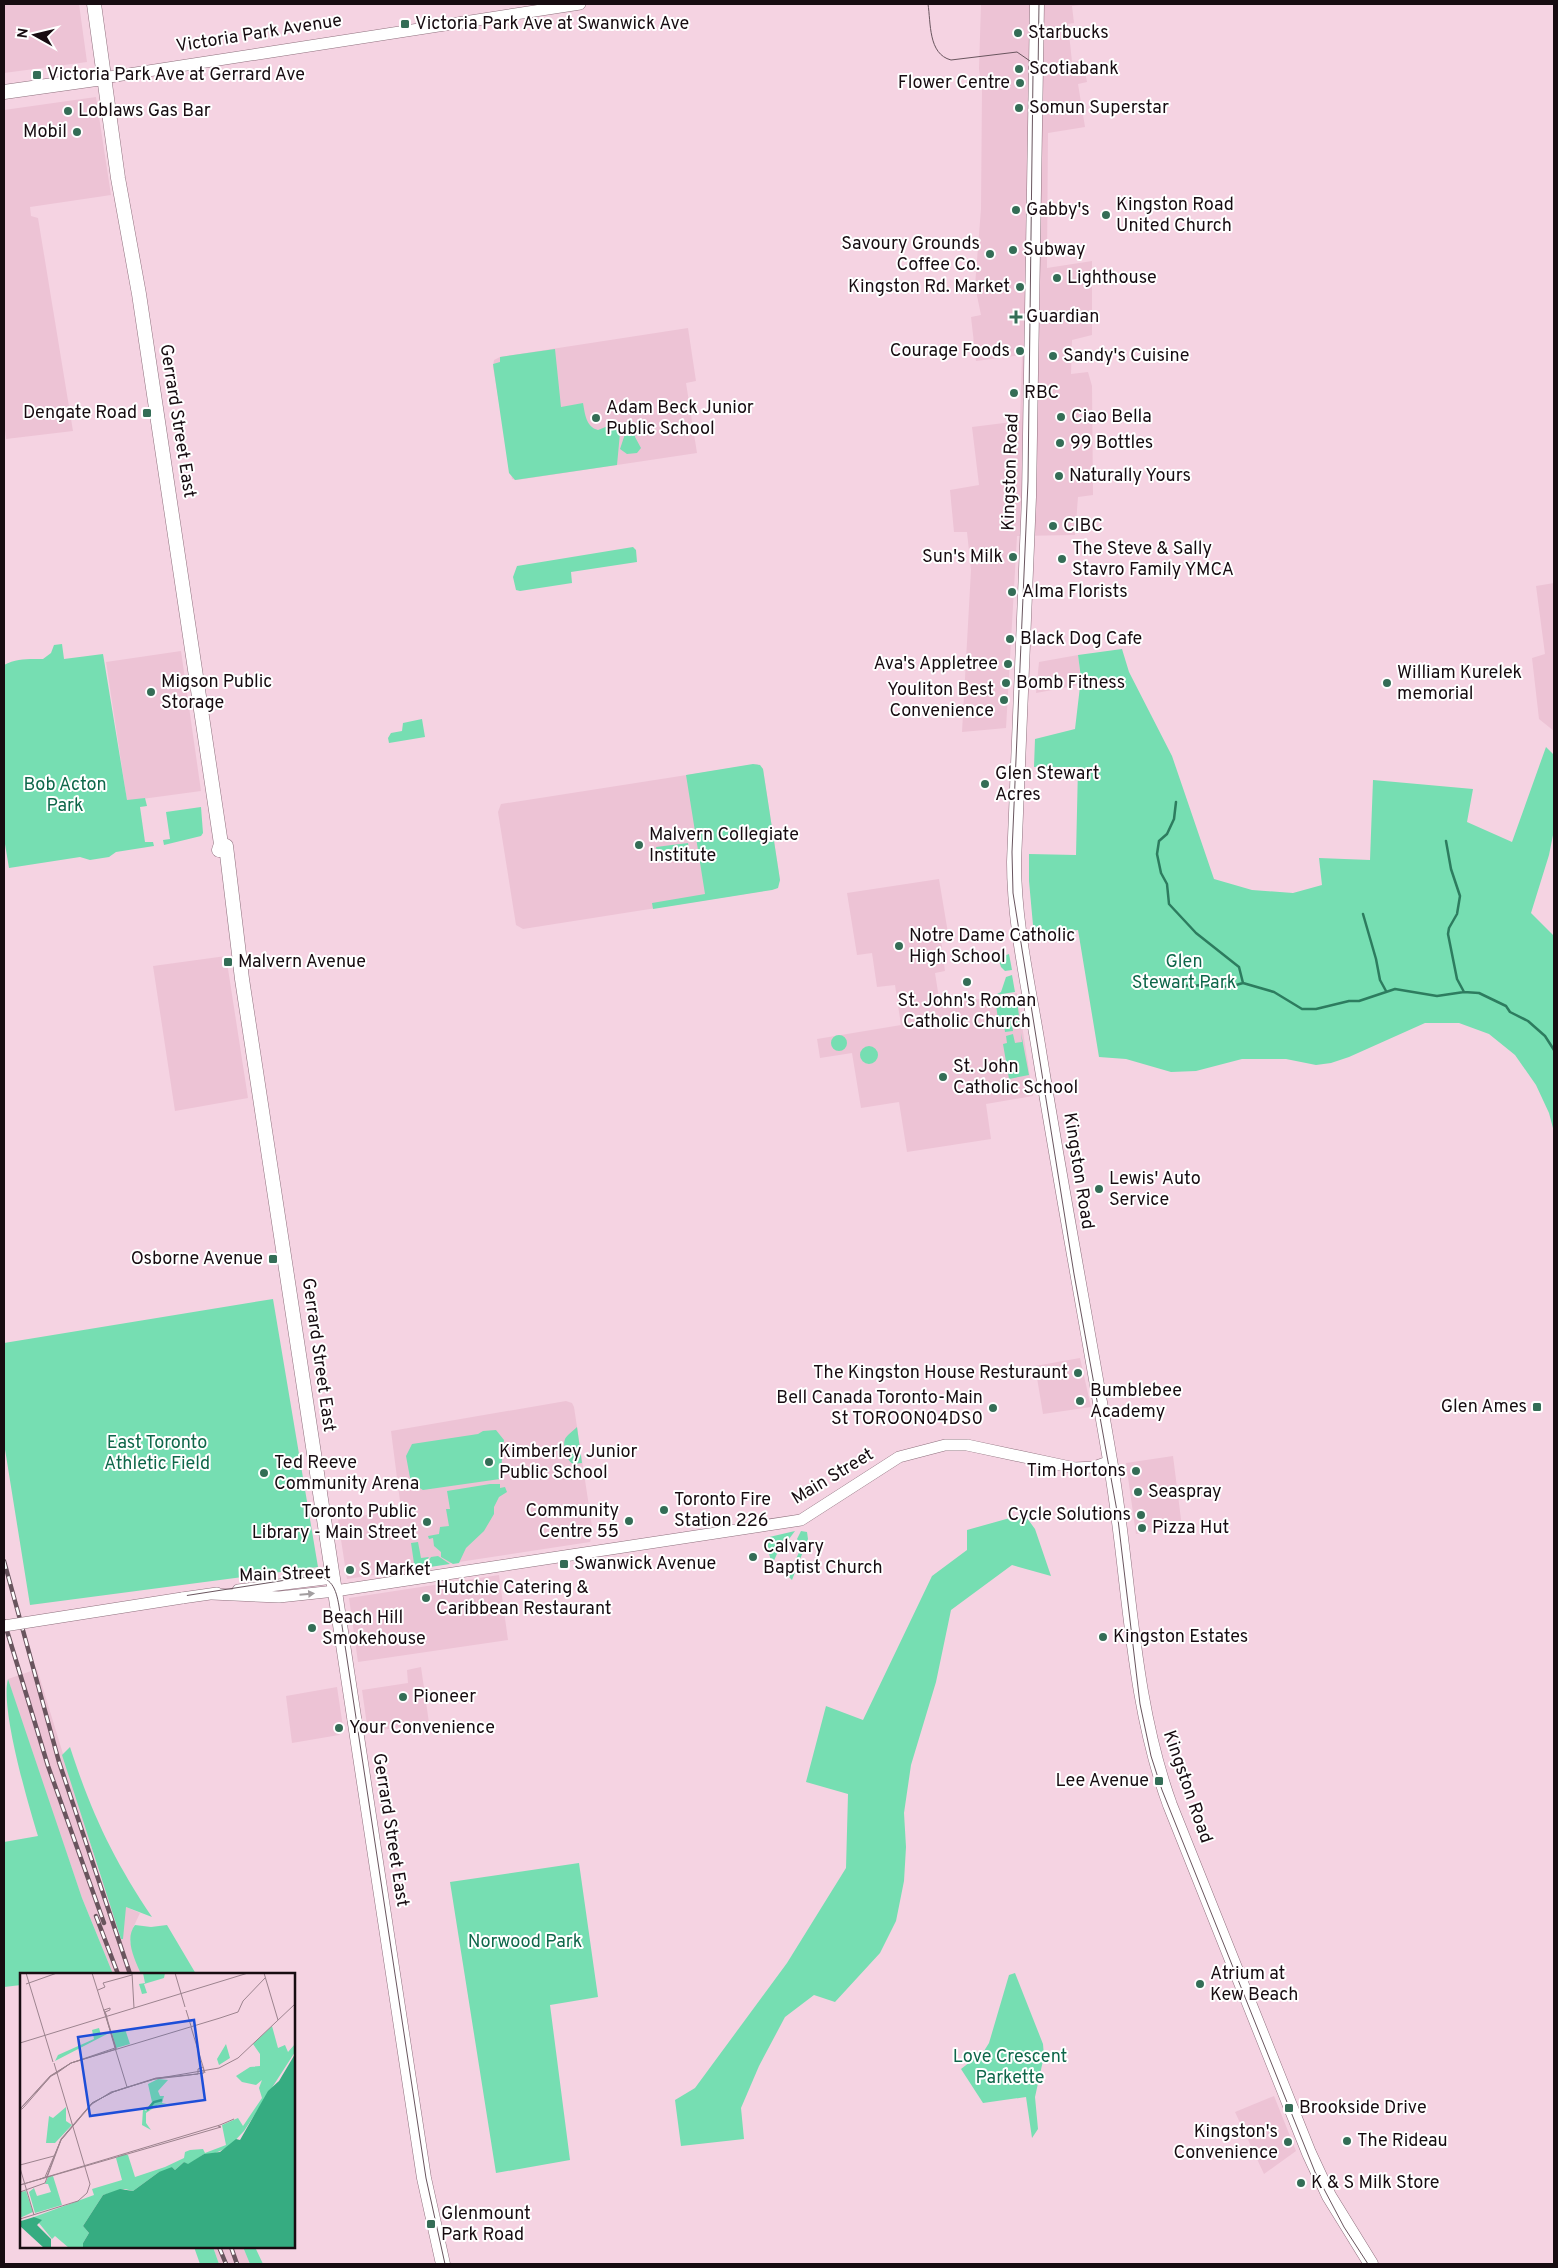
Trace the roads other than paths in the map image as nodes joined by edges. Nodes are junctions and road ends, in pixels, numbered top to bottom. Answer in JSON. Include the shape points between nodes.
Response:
{"nodes":[{"id":1,"x":94,"y":4,"type":"edge"},
{"id":2,"x":580,"y":4,"type":"edge"},
{"id":3,"x":1037,"y":4,"type":"edge"},
{"id":4,"x":103,"y":78,"type":"junction"},
{"id":5,"x":4,"y":92,"type":"edge"},
{"id":6,"x":1111,"y":1461,"type":"junction"},
{"id":7,"x":334,"y":1585,"type":"junction"},
{"id":8,"x":4,"y":1626,"type":"edge"},
{"id":9,"x":443,"y":2264,"type":"edge"},
{"id":10,"x":1371,"y":2264,"type":"edge"}],
"edges":[{"from":1,"to":4,"type":"main road","name":"Gerrard Street East"},
{"from":2,"to":4,"type":"street","name":"Victoria Park Avenue"},
{"from":3,"to":6,"type":"main road","name":"Kingston Road","via":[[1029,516],[1014,874],[1018,920],[1068,1224]]},
{"from":4,"to":5,"type":"main road","name":"Victoria Park Avenue"},
{"from":4,"to":7,"type":"main road","name":"Gerrard Street East","via":[[139,294],[221,844],[226,846],[230,896]]},
{"from":6,"to":7,"type":"street","name":"Main Street","via":[[1094,1467],[1075,1468],[967,1445],[944,1445],[899,1457],[801,1520]]},
{"from":6,"to":10,"type":"main road","name":"Kingston Road","via":[[1142,1700],[1154,1758],[1309,2153],[1329,2196]]},
{"from":7,"to":8,"type":"street","name":"Main Street","bridge":true,"via":[[280,1597],[212,1594]]},
{"from":7,"to":9,"type":"main road","name":"Gerrard Street East","via":[[424,2178]]}]}
